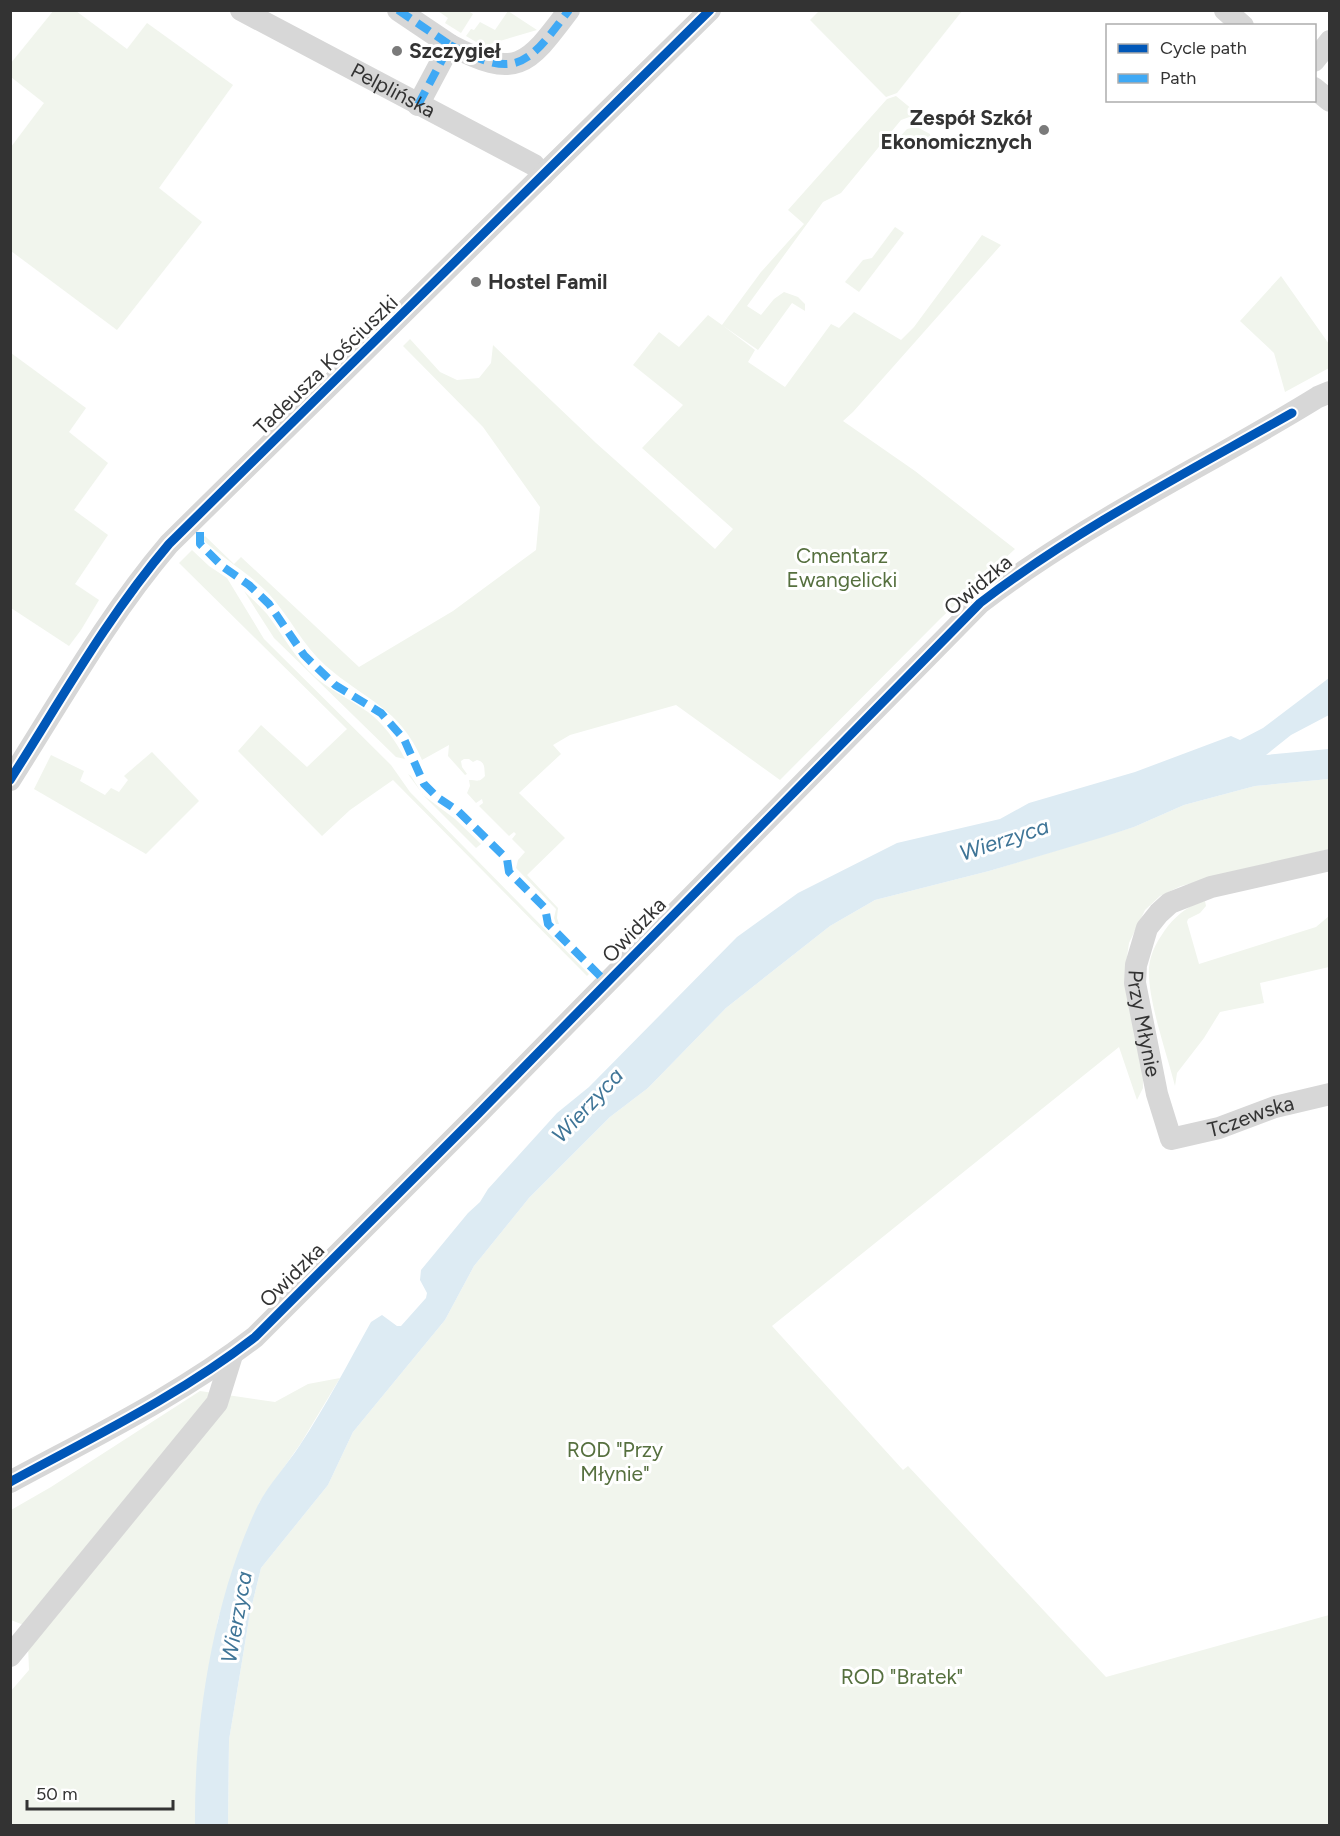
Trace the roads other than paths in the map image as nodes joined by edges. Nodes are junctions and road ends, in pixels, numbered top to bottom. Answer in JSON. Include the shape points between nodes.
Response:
{"nodes":[{"id":1,"x":241,"y":10,"type":"edge"},
{"id":2,"x":398,"y":10,"type":"edge"},
{"id":3,"x":569,"y":10,"type":"edge"},
{"id":4,"x":710,"y":10,"type":"edge"},
{"id":5,"x":1225,"y":10,"type":"edge"},
{"id":6,"x":1241,"y":24,"type":"edge"},
{"id":7,"x":1329,"y":41,"type":"edge"},
{"id":8,"x":450,"y":45,"type":"junction"},
{"id":9,"x":1316,"y":58,"type":"edge"},
{"id":10,"x":1316,"y":90,"type":"edge"},
{"id":11,"x":1329,"y":101,"type":"edge"},
{"id":12,"x":418,"y":105,"type":"junction"},
{"id":13,"x":543,"y":175,"type":"junction"},
{"id":14,"x":1329,"y":392,"type":"edge"},
{"id":15,"x":1329,"y":410,"type":"edge"},
{"id":16,"x":1292,"y":413,"type":"junction"},
{"id":17,"x":10,"y":780,"type":"edge"},
{"id":18,"x":1329,"y":860,"type":"edge"},
{"id":19,"x":1329,"y":1094,"type":"edge"},
{"id":20,"x":1171,"y":1139,"type":"joint"},
{"id":21,"x":232,"y":1355,"type":"junction"},
{"id":22,"x":10,"y":1482,"type":"edge"},
{"id":23,"x":10,"y":1656,"type":"edge"}],
"edges":[{"from":1,"to":12,"type":"street","name":"Pelplińska"},
{"from":2,"to":8,"type":"street"},
{"from":3,"to":8,"type":"street","via":[[536,53],[517,64],[478,60]]},
{"from":4,"to":13,"type":"street","name":"Tadeusza Kościuszki"},
{"from":5,"to":6,"type":"street"},
{"from":7,"to":9,"type":"street"},
{"from":8,"to":12,"type":"street"},
{"from":10,"to":11,"type":"street"},
{"from":12,"to":13,"type":"street","name":"Pelplińska","via":[[534,165]]},
{"from":13,"to":17,"type":"street","name":"Tadeusza Kościuszki","via":[[169,544],[110,622]]},
{"from":14,"to":16,"type":"street","name":"Owidzka"},
{"from":15,"to":16,"type":"street","name":"Owidzka"},
{"from":16,"to":21,"type":"street","name":"Owidzka","via":[[1092,526],[1024,569],[980,603],[370,1222],[255,1337]]},
{"from":18,"to":20,"type":"street","name":"Przy Młynie","via":[[1183,897],[1170,903],[1147,928],[1135,983],[1157,1095]]},
{"from":19,"to":20,"type":"street","name":"Tczewska"},
{"from":21,"to":22,"type":"street","name":"Owidzka","via":[[167,1396]]},
{"from":21,"to":23,"type":"street","via":[[217,1403]]}]}
